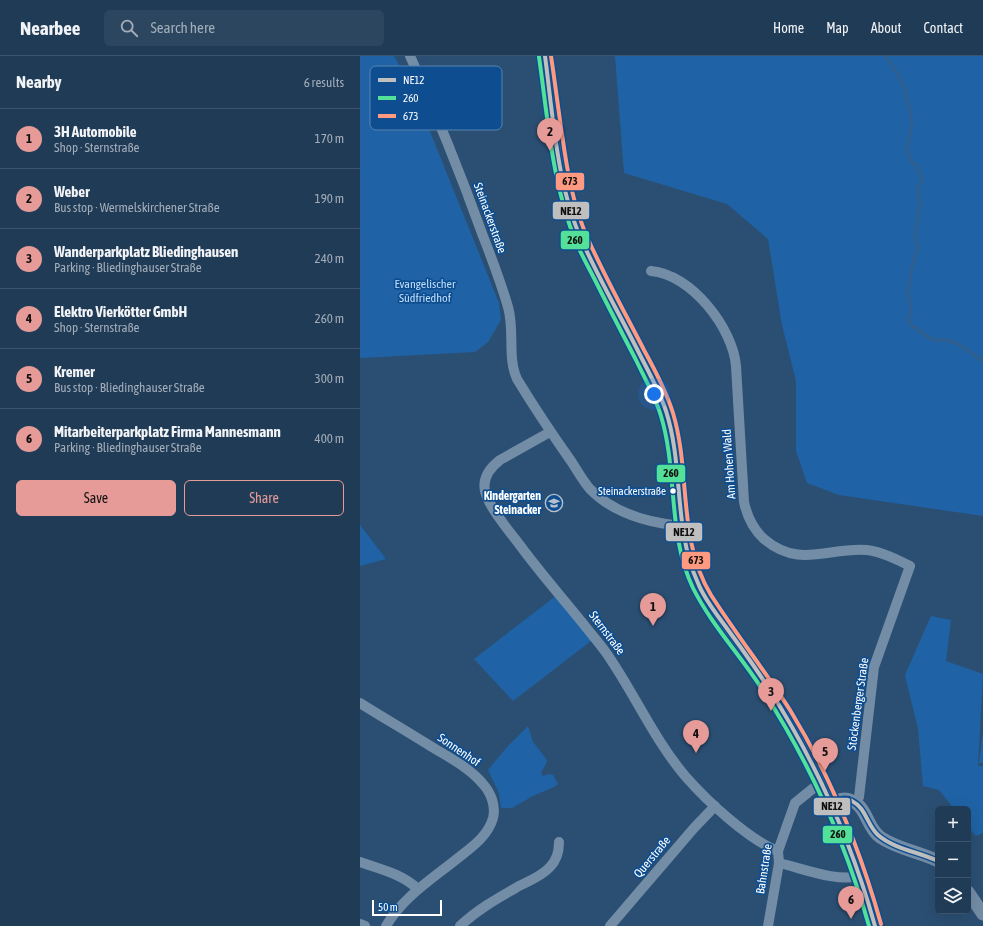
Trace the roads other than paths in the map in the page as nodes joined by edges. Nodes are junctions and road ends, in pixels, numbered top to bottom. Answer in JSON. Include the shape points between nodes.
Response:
{"nodes":[{"id":1,"x":410,"y":56,"type":"edge"},
{"id":2,"x":545,"y":56,"type":"edge"},
{"id":3,"x":414,"y":66,"type":"edge"},
{"id":4,"x":443,"y":130,"type":"edge"},
{"id":5,"x":651,"y":271,"type":"dead end"},
{"id":6,"x":550,"y":432,"type":"junction"},
{"id":7,"x":682,"y":526,"type":"junction"},
{"id":8,"x":910,"y":566,"type":"joint"},
{"id":9,"x":360,"y":703,"type":"edge"},
{"id":10,"x":821,"y":782,"type":"junction"},
{"id":11,"x":831,"y":803,"type":"junction"},
{"id":12,"x":856,"y":803,"type":"junction"},
{"id":13,"x":715,"y":806,"type":"junction"},
{"id":14,"x":559,"y":842,"type":"dead end"},
{"id":15,"x":778,"y":852,"type":"junction"},
{"id":16,"x":935,"y":860,"type":"edge"},
{"id":17,"x":360,"y":862,"type":"edge"},
{"id":18,"x":779,"y":863,"type":"junction"},
{"id":19,"x":861,"y":876,"type":"junction"},
{"id":20,"x":418,"y":889,"type":"junction"},
{"id":21,"x":971,"y":896,"type":"edge"},
{"id":22,"x":983,"y":914,"type":"edge"},
{"id":23,"x":360,"y":924,"type":"edge"},
{"id":24,"x":365,"y":926,"type":"edge"},
{"id":25,"x":386,"y":926,"type":"edge"},
{"id":26,"x":460,"y":926,"type":"edge"},
{"id":27,"x":610,"y":926,"type":"edge"},
{"id":28,"x":768,"y":926,"type":"edge"},
{"id":29,"x":875,"y":926,"type":"edge"}],
"edges":[{"from":1,"to":3,"type":"street","name":"Steinackerstraße"},
{"from":2,"to":7,"type":"main road","via":[[567,199],[582,241],[663,403],[671,434]]},
{"from":4,"to":6,"type":"street","name":"Steinackerstraße","via":[[508,309],[512,330],[513,369]]},
{"from":5,"to":8,"type":"street","name":"Am Hohen Wald","via":[[661,272],[681,281],[695,292],[724,330],[733,348],[737,374],[744,502],[756,530],[771,544],[785,552],[812,555],[868,550]]},
{"from":6,"to":7,"type":"street","name":"Steinackerstraße","via":[[590,489],[606,501],[641,519]]},
{"from":6,"to":13,"type":"street","name":"Sternstraße","via":[[493,466],[484,482],[489,502],[532,561],[611,659],[669,755],[687,778]]},
{"from":7,"to":10,"type":"main road","via":[[691,568],[697,582],[790,721]]},
{"from":8,"to":12,"type":"street","name":"Stöckenberger Straße","via":[[874,667],[859,797]]},
{"from":9,"to":20,"type":"street","name":"Sonnenhof","via":[[467,769],[484,786],[492,800],[493,818],[486,834]]},
{"from":10,"to":11,"type":"main road"},
{"from":10,"to":15,"type":"street","name":"Bahnstraße","via":[[794,803]]},
{"from":11,"to":12,"type":"street","via":[[840,799]]},
{"from":11,"to":19,"type":"main road"},
{"from":12,"to":16,"type":"street","via":[[861,806],[879,836]]},
{"from":13,"to":15,"type":"street","name":"Sternstraße","via":[[750,835]]},
{"from":13,"to":27,"type":"street","name":"Querstraße"},
{"from":14,"to":26,"type":"street","via":[[556,859],[546,871],[488,904]]},
{"from":15,"to":18,"type":"street","name":"Bahnstraße"},
{"from":17,"to":20,"type":"street","via":[[399,875]]},
{"from":18,"to":19,"type":"street","via":[[838,878]]},
{"from":18,"to":28,"type":"street","name":"Bahnstraße"},
{"from":19,"to":29,"type":"main road"},
{"from":20,"to":25,"type":"street","name":"Sonnenhof","via":[[398,908]]},
{"from":21,"to":22,"type":"street"},
{"from":23,"to":24,"type":"street"}]}
